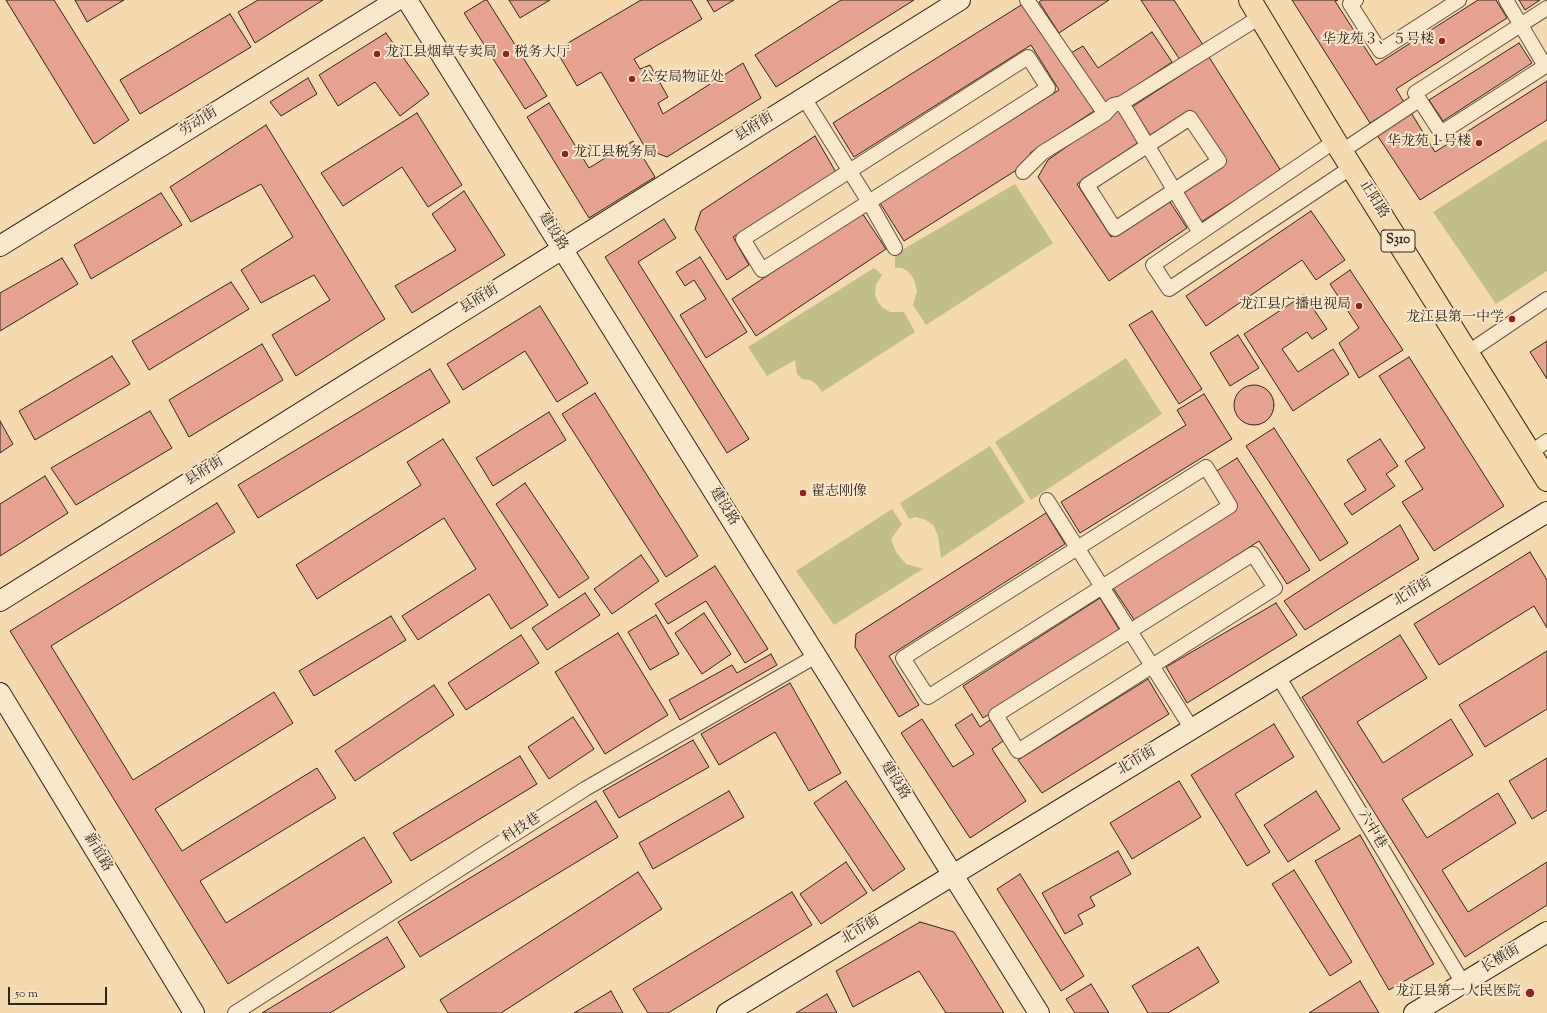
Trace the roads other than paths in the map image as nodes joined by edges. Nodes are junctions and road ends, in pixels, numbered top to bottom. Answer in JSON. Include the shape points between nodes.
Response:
{"nodes":[{"id":1,"x":397,"y":0,"type":"edge"},
{"id":2,"x":407,"y":0,"type":"edge"},
{"id":3,"x":960,"y":0,"type":"edge"},
{"id":4,"x":1027,"y":0,"type":"edge"},
{"id":5,"x":1356,"y":0,"type":"edge"},
{"id":6,"x":1459,"y":0,"type":"edge"},
{"id":7,"x":1506,"y":0,"type":"edge"},
{"id":8,"x":1255,"y":8,"type":"edge"},
{"id":9,"x":1547,"y":8,"type":"edge"},
{"id":10,"x":1521,"y":24,"type":"junction"},
{"id":11,"x":1546,"y":66,"type":"edge"},
{"id":12,"x":804,"y":98,"type":"junction"},
{"id":13,"x":1419,"y":100,"type":"junction"},
{"id":14,"x":1122,"y":103,"type":"junction"},
{"id":15,"x":1104,"y":114,"type":"junction"},
{"id":16,"x":1148,"y":146,"type":"junction"},
{"id":17,"x":1343,"y":153,"type":"junction"},
{"id":18,"x":849,"y":172,"type":"junction"},
{"id":19,"x":1023,"y":172,"type":"dead end"},
{"id":20,"x":1174,"y":190,"type":"junction"},
{"id":21,"x":869,"y":202,"type":"junction"},
{"id":22,"x":1200,"y":233,"type":"junction"},
{"id":23,"x":0,"y":246,"type":"edge"},
{"id":24,"x":895,"y":248,"type":"dead end"},
{"id":25,"x":562,"y":249,"type":"junction"},
{"id":26,"x":1547,"y":299,"type":"edge"},
{"id":27,"x":1468,"y":352,"type":"junction"},
{"id":28,"x":1538,"y":447,"type":"edge"},
{"id":29,"x":1547,"y":480,"type":"edge"},
{"id":30,"x":1047,"y":500,"type":"dead end"},
{"id":31,"x":1547,"y":512,"type":"edge"},
{"id":32,"x":1077,"y":548,"type":"junction"},
{"id":33,"x":1102,"y":587,"type":"junction"},
{"id":34,"x":0,"y":601,"type":"edge"},
{"id":35,"x":1130,"y":632,"type":"junction"},
{"id":36,"x":816,"y":656,"type":"junction"},
{"id":37,"x":1153,"y":667,"type":"junction"},
{"id":38,"x":1278,"y":676,"type":"junction"},
{"id":39,"x":0,"y":693,"type":"edge"},
{"id":40,"x":1192,"y":729,"type":"junction"},
{"id":41,"x":953,"y":875,"type":"junction"},
{"id":42,"x":1547,"y":932,"type":"edge"},
{"id":43,"x":1463,"y":983,"type":"junction"},
{"id":44,"x":194,"y":1013,"type":"edge"},
{"id":45,"x":235,"y":1013,"type":"edge"},
{"id":46,"x":727,"y":1013,"type":"edge"},
{"id":47,"x":1039,"y":1013,"type":"edge"},
{"id":48,"x":1414,"y":1013,"type":"edge"}],
"edges":[{"from":1,"to":23,"type":"street","name":"劳动街"},
{"from":2,"to":25,"type":"street","name":"建设路"},
{"from":3,"to":12,"type":"street","name":"县府街"},
{"from":4,"to":15,"type":"street"},
{"from":5,"to":6,"type":"street","via":[[1350,4],[1380,51]]},
{"from":7,"to":10,"type":"street"},
{"from":8,"to":14,"type":"street"},
{"from":8,"to":17,"type":"main road","name":"正阳路","number":"S310"},
{"from":9,"to":10,"type":"street"},
{"from":10,"to":11,"type":"street"},
{"from":10,"to":13,"type":"street","via":[[1415,93]]},
{"from":11,"to":13,"type":"street","via":[[1441,133]]},
{"from":12,"to":18,"type":"street"},
{"from":12,"to":25,"type":"street","name":"县府街"},
{"from":13,"to":17,"type":"street"},
{"from":14,"to":15,"type":"street","via":[[1113,105]]},
{"from":14,"to":16,"type":"street"},
{"from":15,"to":19,"type":"street","via":[[1042,153]]},
{"from":16,"to":20,"type":"street"},
{"from":16,"to":20,"type":"street","via":[[1190,118],[1218,162]]},
{"from":16,"to":20,"type":"street","via":[[1087,185],[1115,229]]},
{"from":17,"to":22,"type":"street"},
{"from":17,"to":22,"type":"street","via":[[1169,289],[1156,270]]},
{"from":17,"to":27,"type":"main road","name":"正阳路","number":"S310"},
{"from":18,"to":21,"type":"street"},
{"from":18,"to":21,"type":"street","via":[[743,239],[762,270]]},
{"from":18,"to":21,"type":"street","via":[[1028,57],[1048,88]]},
{"from":20,"to":22,"type":"street"},
{"from":21,"to":24,"type":"street"},
{"from":25,"to":34,"type":"street","name":"县府街"},
{"from":25,"to":36,"type":"street","name":"建设路"},
{"from":26,"to":27,"type":"street"},
{"from":27,"to":28,"type":"main road","name":"正阳路","number":"S310"},
{"from":28,"to":29,"type":"main road","name":"正阳路","number":"S310"},
{"from":30,"to":32,"type":"street"},
{"from":31,"to":38,"type":"street","name":"北市街"},
{"from":32,"to":33,"type":"street"},
{"from":32,"to":33,"type":"street","via":[[1206,467],[1230,506]]},
{"from":32,"to":33,"type":"street","via":[[903,658],[924,691],[928,697]]},
{"from":33,"to":35,"type":"street"},
{"from":35,"to":37,"type":"street"},
{"from":35,"to":37,"type":"street","via":[[1253,554],[1257,560],[1275,588]]},
{"from":35,"to":37,"type":"street","via":[[996,715],[1018,751]]},
{"from":36,"to":41,"type":"street","name":"建设路"},
{"from":36,"to":45,"type":"street","name":"科技巷","via":[[585,789]]},
{"from":37,"to":40,"type":"street"},
{"from":38,"to":40,"type":"street","name":"北市街"},
{"from":38,"to":43,"type":"street","name":"六中巷"},
{"from":39,"to":44,"type":"street","name":"新谊路"},
{"from":40,"to":41,"type":"street","name":"北市街"},
{"from":41,"to":46,"type":"street","name":"北市街"},
{"from":41,"to":47,"type":"street","name":"建设路"},
{"from":42,"to":43,"type":"street","name":"长横街"},
{"from":43,"to":48,"type":"street","name":"长横街"}]}
